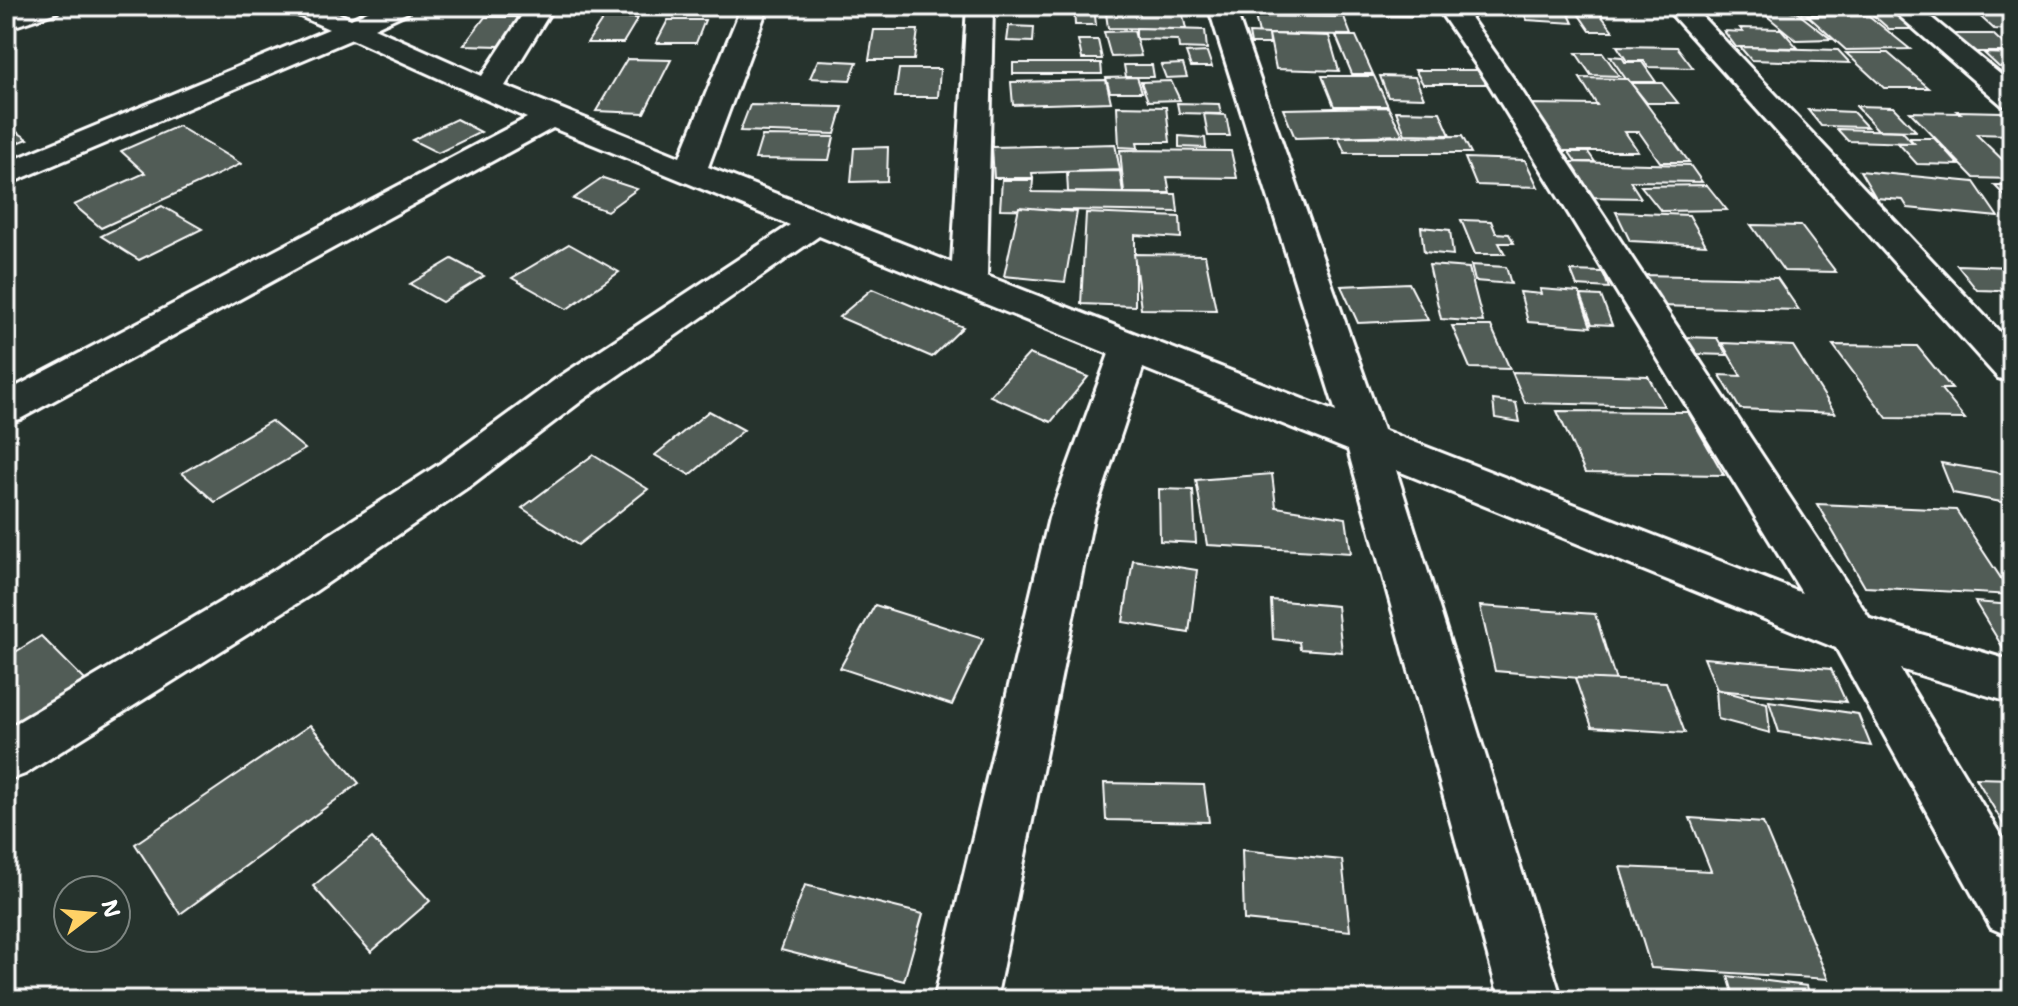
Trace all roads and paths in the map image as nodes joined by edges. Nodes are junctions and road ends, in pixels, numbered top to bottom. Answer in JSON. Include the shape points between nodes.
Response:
{"nodes":[{"id":1,"x":48,"y":6,"type":"edge"},
{"id":2,"x":300,"y":6,"type":"edge"},
{"id":3,"x":399,"y":6,"type":"edge"},
{"id":4,"x":541,"y":6,"type":"edge"},
{"id":5,"x":755,"y":6,"type":"edge"},
{"id":6,"x":980,"y":6,"type":"edge"},
{"id":7,"x":1221,"y":6,"type":"edge"},
{"id":8,"x":1449,"y":6,"type":"edge"},
{"id":9,"x":1677,"y":6,"type":"edge"},
{"id":10,"x":1901,"y":6,"type":"edge"},
{"id":11,"x":6,"y":21,"type":"edge"},
{"id":12,"x":350,"y":29,"type":"junction"},
{"id":13,"x":489,"y":88,"type":"junction"},
{"id":14,"x":2012,"y":99,"type":"edge"},
{"id":15,"x":551,"y":117,"type":"junction"},
{"id":16,"x":690,"y":172,"type":"junction"},
{"id":17,"x":6,"y":175,"type":"edge"},
{"id":18,"x":819,"y":221,"type":"junction"},
{"id":19,"x":969,"y":282,"type":"junction"},
{"id":20,"x":1131,"y":347,"type":"junction"},
{"id":21,"x":2012,"y":369,"type":"edge"},
{"id":22,"x":6,"y":409,"type":"edge"},
{"id":23,"x":1366,"y":441,"type":"junction"},
{"id":24,"x":1853,"y":634,"type":"junction"},
{"id":25,"x":2012,"y":682,"type":"edge"},
{"id":26,"x":6,"y":757,"type":"edge"},
{"id":27,"x":2012,"y":908,"type":"edge"},
{"id":28,"x":965,"y":1000,"type":"edge"},
{"id":29,"x":1531,"y":1000,"type":"edge"}],
"edges":[{"from":1,"to":11,"type":"street"},
{"from":2,"to":12,"type":"street"},
{"from":3,"to":12,"type":"street"},
{"from":4,"to":13,"type":"street"},
{"from":5,"to":16,"type":"street"},
{"from":6,"to":19,"type":"street"},
{"from":7,"to":23,"type":"street"},
{"from":8,"to":24,"type":"street"},
{"from":9,"to":21,"type":"street"},
{"from":10,"to":14,"type":"street"},
{"from":12,"to":13,"type":"street"},
{"from":12,"to":17,"type":"street"},
{"from":13,"to":15,"type":"street"},
{"from":15,"to":16,"type":"street"},
{"from":15,"to":22,"type":"street"},
{"from":16,"to":18,"type":"street"},
{"from":18,"to":19,"type":"street"},
{"from":18,"to":26,"type":"street","via":[[293,582]]},
{"from":19,"to":20,"type":"street"},
{"from":20,"to":23,"type":"street"},
{"from":20,"to":28,"type":"street","via":[[1071,518]]},
{"from":23,"to":24,"type":"street"},
{"from":23,"to":29,"type":"street"},
{"from":24,"to":25,"type":"street"},
{"from":24,"to":27,"type":"street"}]}
